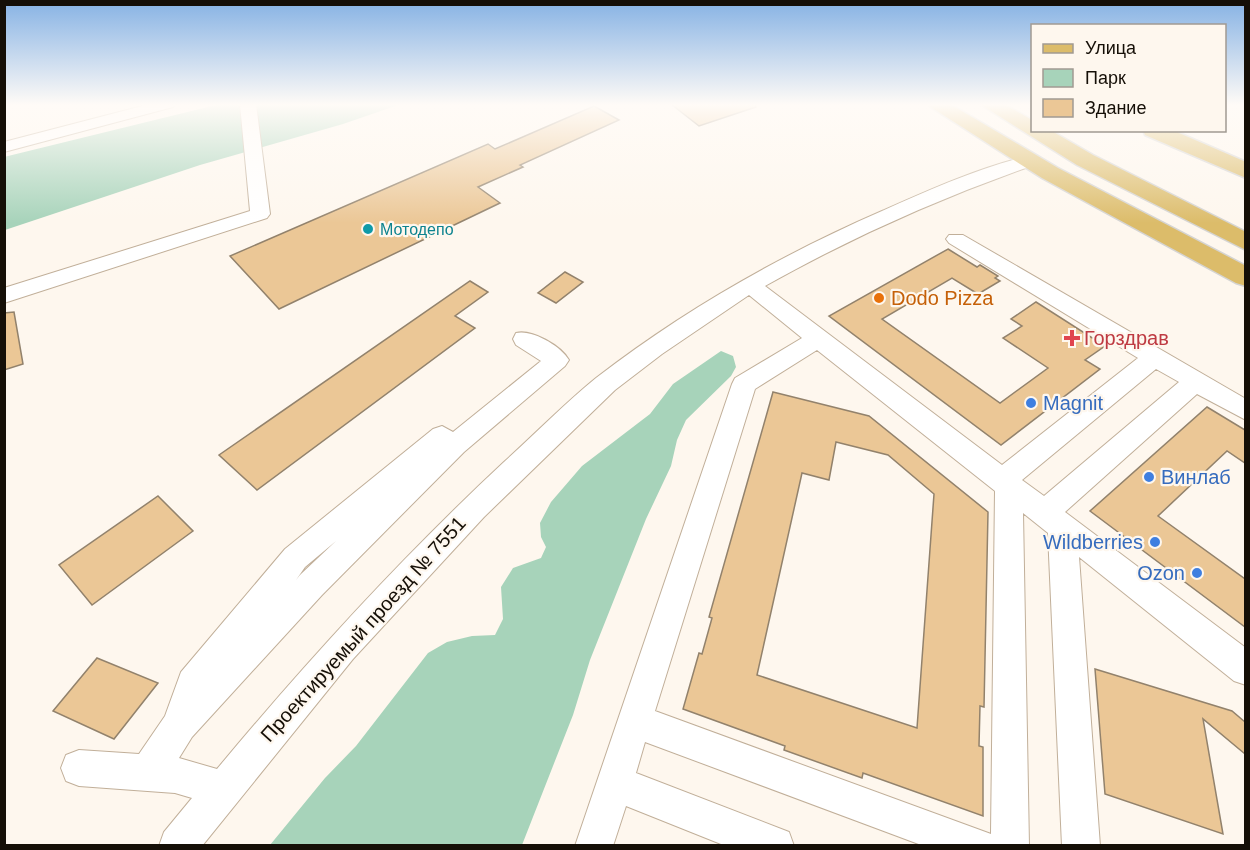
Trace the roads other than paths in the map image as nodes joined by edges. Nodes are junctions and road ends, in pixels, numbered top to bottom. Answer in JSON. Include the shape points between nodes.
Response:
{"nodes":[{"id":1,"x":252,"y":144,"type":"edge"},
{"id":2,"x":1000,"y":144,"type":"edge"},
{"id":3,"x":1055,"y":144,"type":"edge"},
{"id":4,"x":1184,"y":144,"type":"edge"},
{"id":5,"x":1028,"y":161,"type":"junction"},
{"id":6,"x":1245,"y":171,"type":"edge"},
{"id":7,"x":1201,"y":221,"type":"junction"},
{"id":8,"x":956,"y":239,"type":"dead end"},
{"id":9,"x":1245,"y":242,"type":"edge"},
{"id":10,"x":1245,"y":249,"type":"edge"},
{"id":11,"x":1245,"y":277,"type":"edge"},
{"id":12,"x":752,"y":286,"type":"junction"},
{"id":13,"x":4,"y":296,"type":"edge"},
{"id":14,"x":819,"y":338,"type":"junction"},
{"id":15,"x":534,"y":345,"type":"dead end"},
{"id":16,"x":1155,"y":357,"type":"junction"},
{"id":17,"x":1196,"y":381,"type":"junction"},
{"id":18,"x":1245,"y":411,"type":"edge"},
{"id":19,"x":1005,"y":482,"type":"junction"},
{"id":20,"x":1053,"y":520,"type":"junction"},
{"id":21,"x":1245,"y":669,"type":"edge"},
{"id":22,"x":635,"y":721,"type":"junction"},
{"id":23,"x":79,"y":768,"type":"dead end"},
{"id":24,"x":148,"y":773,"type":"junction"},
{"id":25,"x":614,"y":783,"type":"junction"},
{"id":26,"x":223,"y":789,"type":"junction"},
{"id":27,"x":178,"y":846,"type":"edge"},
{"id":28,"x":594,"y":846,"type":"edge"},
{"id":29,"x":775,"y":846,"type":"edge"},
{"id":30,"x":977,"y":846,"type":"edge"},
{"id":31,"x":1010,"y":846,"type":"edge"},
{"id":32,"x":1081,"y":846,"type":"edge"}],
"edges":[{"from":1,"to":13,"type":"street","via":[[260,214]]},
{"from":2,"to":5,"type":"main road"},
{"from":3,"to":7,"type":"main road"},
{"from":4,"to":6,"type":"main road"},
{"from":5,"to":11,"type":"main road"},
{"from":5,"to":12,"type":"street","name":"Проектируемый проезд № 7551","via":[[881,216]]},
{"from":7,"to":9,"type":"main road"},
{"from":7,"to":10,"type":"main road"},
{"from":8,"to":16,"type":"street"},
{"from":12,"to":14,"type":"street"},
{"from":12,"to":26,"type":"street","name":"Проектируемый проезд № 7551","via":[[656,346],[604,386],[463,517],[386,598]]},
{"from":14,"to":19,"type":"street"},
{"from":14,"to":22,"type":"street","via":[[744,384]]},
{"from":15,"to":24,"type":"street","via":[[557,360],[372,523],[180,725]]},
{"from":16,"to":17,"type":"street"},
{"from":16,"to":19,"type":"street"},
{"from":17,"to":18,"type":"street"},
{"from":17,"to":20,"type":"street"},
{"from":19,"to":20,"type":"street"},
{"from":19,"to":31,"type":"street"},
{"from":20,"to":21,"type":"street"},
{"from":20,"to":32,"type":"street"},
{"from":22,"to":25,"type":"street"},
{"from":22,"to":30,"type":"street"},
{"from":23,"to":24,"type":"street"},
{"from":24,"to":26,"type":"street","via":[[175,775]]},
{"from":25,"to":28,"type":"street"},
{"from":25,"to":29,"type":"street"},
{"from":26,"to":27,"type":"street","name":"Проектируемый проезд № 7551"}]}
